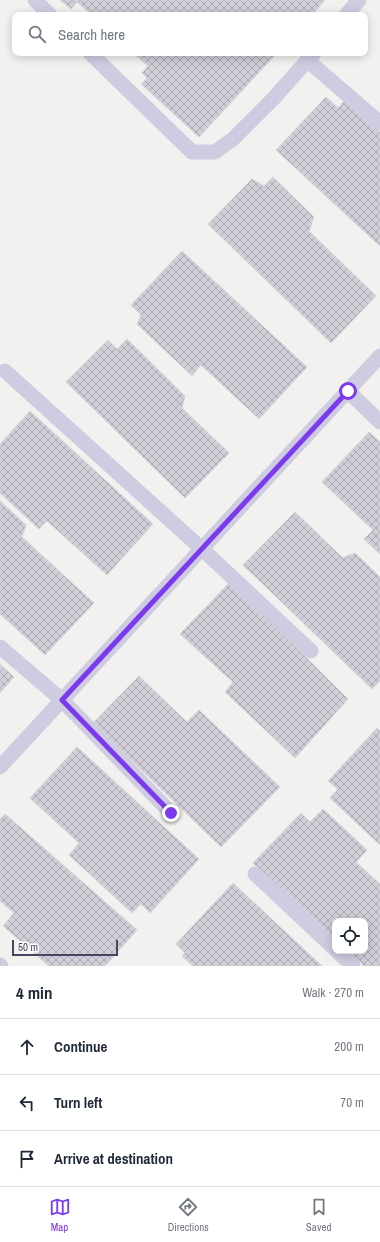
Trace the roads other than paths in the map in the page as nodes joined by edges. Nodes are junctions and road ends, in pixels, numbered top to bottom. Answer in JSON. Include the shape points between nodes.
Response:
{"nodes":[{"id":1,"x":35,"y":0,"type":"edge"},
{"id":2,"x":358,"y":0,"type":"edge"},
{"id":3,"x":47,"y":12,"type":"edge"},
{"id":4,"x":348,"y":12,"type":"edge"},
{"id":5,"x":93,"y":56,"type":"edge"},
{"id":6,"x":310,"y":57,"type":"edge"},
{"id":7,"x":380,"y":123,"type":"edge"},
{"id":8,"x":380,"y":356,"type":"edge"},
{"id":9,"x":5,"y":370,"type":"dead end"},
{"id":10,"x":348,"y":391,"type":"junction"},
{"id":11,"x":380,"y":422,"type":"edge"},
{"id":12,"x":202,"y":549,"type":"junction"},
{"id":13,"x":0,"y":647,"type":"edge"},
{"id":14,"x":311,"y":651,"type":"dead end"},
{"id":15,"x":62,"y":700,"type":"junction"},
{"id":16,"x":0,"y":767,"type":"edge"},
{"id":17,"x":171,"y":813,"type":"dead end"},
{"id":18,"x":255,"y":874,"type":"dead end"},
{"id":19,"x":332,"y":946,"type":"edge"},
{"id":20,"x":340,"y":954,"type":"edge"},
{"id":21,"x":352,"y":966,"type":"edge"}],
"edges":[{"from":1,"to":3,"type":"lane"},
{"from":2,"to":4,"type":"lane"},
{"from":5,"to":6,"type":"lane","via":[[192,152],[215,152],[233,139]]},
{"from":6,"to":7,"type":"lane"},
{"from":8,"to":10,"type":"lane"},
{"from":9,"to":12,"type":"lane"},
{"from":10,"to":11,"type":"lane"},
{"from":10,"to":12,"type":"lane"},
{"from":12,"to":14,"type":"lane"},
{"from":12,"to":15,"type":"lane"},
{"from":13,"to":15,"type":"lane"},
{"from":15,"to":16,"type":"lane"},
{"from":15,"to":17,"type":"lane"},
{"from":18,"to":19,"type":"lane"},
{"from":20,"to":21,"type":"lane"}]}
